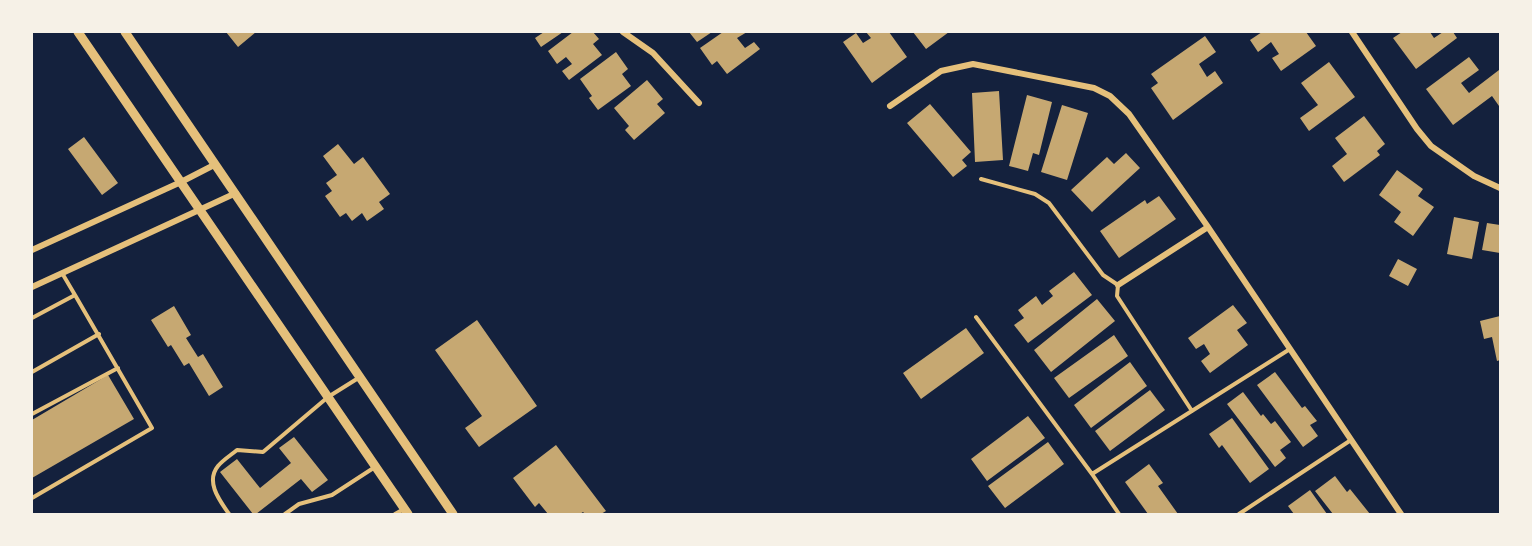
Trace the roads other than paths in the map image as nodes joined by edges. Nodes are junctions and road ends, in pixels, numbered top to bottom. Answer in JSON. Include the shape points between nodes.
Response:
{"nodes":[{"id":1,"x":78,"y":32,"type":"edge"},
{"id":2,"x":125,"y":32,"type":"edge"},
{"id":3,"x":623,"y":32,"type":"edge"},
{"id":4,"x":1352,"y":32,"type":"edge"},
{"id":5,"x":699,"y":103,"type":"dead end"},
{"id":6,"x":890,"y":106,"type":"dead end"},
{"id":7,"x":216,"y":164,"type":"junction"},
{"id":8,"x":981,"y":179,"type":"dead end"},
{"id":9,"x":181,"y":182,"type":"junction"},
{"id":10,"x":1500,"y":188,"type":"edge"},
{"id":11,"x":236,"y":194,"type":"junction"},
{"id":12,"x":200,"y":210,"type":"junction"},
{"id":13,"x":1208,"y":227,"type":"junction"},
{"id":14,"x":32,"y":250,"type":"edge"},
{"id":15,"x":62,"y":273,"type":"junction"},
{"id":16,"x":1118,"y":285,"type":"junction"},
{"id":17,"x":32,"y":286,"type":"edge"},
{"id":18,"x":75,"y":296,"type":"junction"},
{"id":19,"x":976,"y":317,"type":"dead end"},
{"id":20,"x":32,"y":318,"type":"edge"},
{"id":21,"x":99,"y":334,"type":"junction"},
{"id":22,"x":1290,"y":349,"type":"junction"},
{"id":23,"x":118,"y":368,"type":"junction"},
{"id":24,"x":32,"y":372,"type":"edge"},
{"id":25,"x":360,"y":377,"type":"junction"},
{"id":26,"x":328,"y":397,"type":"junction"},
{"id":27,"x":1192,"y":411,"type":"junction"},
{"id":28,"x":32,"y":414,"type":"edge"},
{"id":29,"x":1351,"y":440,"type":"junction"},
{"id":30,"x":375,"y":467,"type":"junction"},
{"id":31,"x":1092,"y":474,"type":"junction"},
{"id":32,"x":32,"y":498,"type":"edge"},
{"id":33,"x":406,"y":512,"type":"edge"},
{"id":34,"x":229,"y":514,"type":"edge"},
{"id":35,"x":285,"y":514,"type":"edge"},
{"id":36,"x":395,"y":514,"type":"edge"},
{"id":37,"x":453,"y":514,"type":"edge"},
{"id":38,"x":1119,"y":514,"type":"edge"},
{"id":39,"x":1239,"y":514,"type":"edge"},
{"id":40,"x":1401,"y":514,"type":"edge"}],
"edges":[{"from":1,"to":9,"type":"street"},
{"from":2,"to":7,"type":"street"},
{"from":3,"to":5,"type":"street","via":[[652,53]]},
{"from":4,"to":10,"type":"street","via":[[1431,146],[1474,176]]},
{"from":6,"to":13,"type":"street","via":[[941,71],[973,64],[1094,88],[1110,96],[1129,114]]},
{"from":7,"to":9,"type":"street"},
{"from":7,"to":11,"type":"street"},
{"from":8,"to":16,"type":"lane","via":[[1035,194],[1049,202],[1103,275]]},
{"from":9,"to":12,"type":"street"},
{"from":9,"to":14,"type":"street"},
{"from":11,"to":12,"type":"street"},
{"from":11,"to":25,"type":"street"},
{"from":12,"to":15,"type":"street"},
{"from":12,"to":26,"type":"street"},
{"from":13,"to":16,"type":"street"},
{"from":13,"to":22,"type":"street"},
{"from":15,"to":17,"type":"street"},
{"from":15,"to":18,"type":"lane"},
{"from":16,"to":27,"type":"lane","via":[[1116,296]]},
{"from":18,"to":20,"type":"lane"},
{"from":18,"to":21,"type":"lane"},
{"from":19,"to":31,"type":"lane"},
{"from":21,"to":23,"type":"lane"},
{"from":21,"to":24,"type":"lane"},
{"from":22,"to":27,"type":"lane"},
{"from":22,"to":29,"type":"street"},
{"from":23,"to":28,"type":"lane"},
{"from":23,"to":32,"type":"lane","via":[[152,428]]},
{"from":25,"to":26,"type":"lane"},
{"from":25,"to":37,"type":"street"},
{"from":26,"to":30,"type":"street"},
{"from":26,"to":34,"type":"lane","via":[[263,452],[237,450],[217,467],[214,489]]},
{"from":27,"to":31,"type":"lane"},
{"from":29,"to":39,"type":"lane"},
{"from":29,"to":40,"type":"street"},
{"from":30,"to":33,"type":"street"},
{"from":30,"to":35,"type":"lane","via":[[332,495],[299,504]]},
{"from":31,"to":38,"type":"lane"},
{"from":33,"to":36,"type":"lane"}]}
